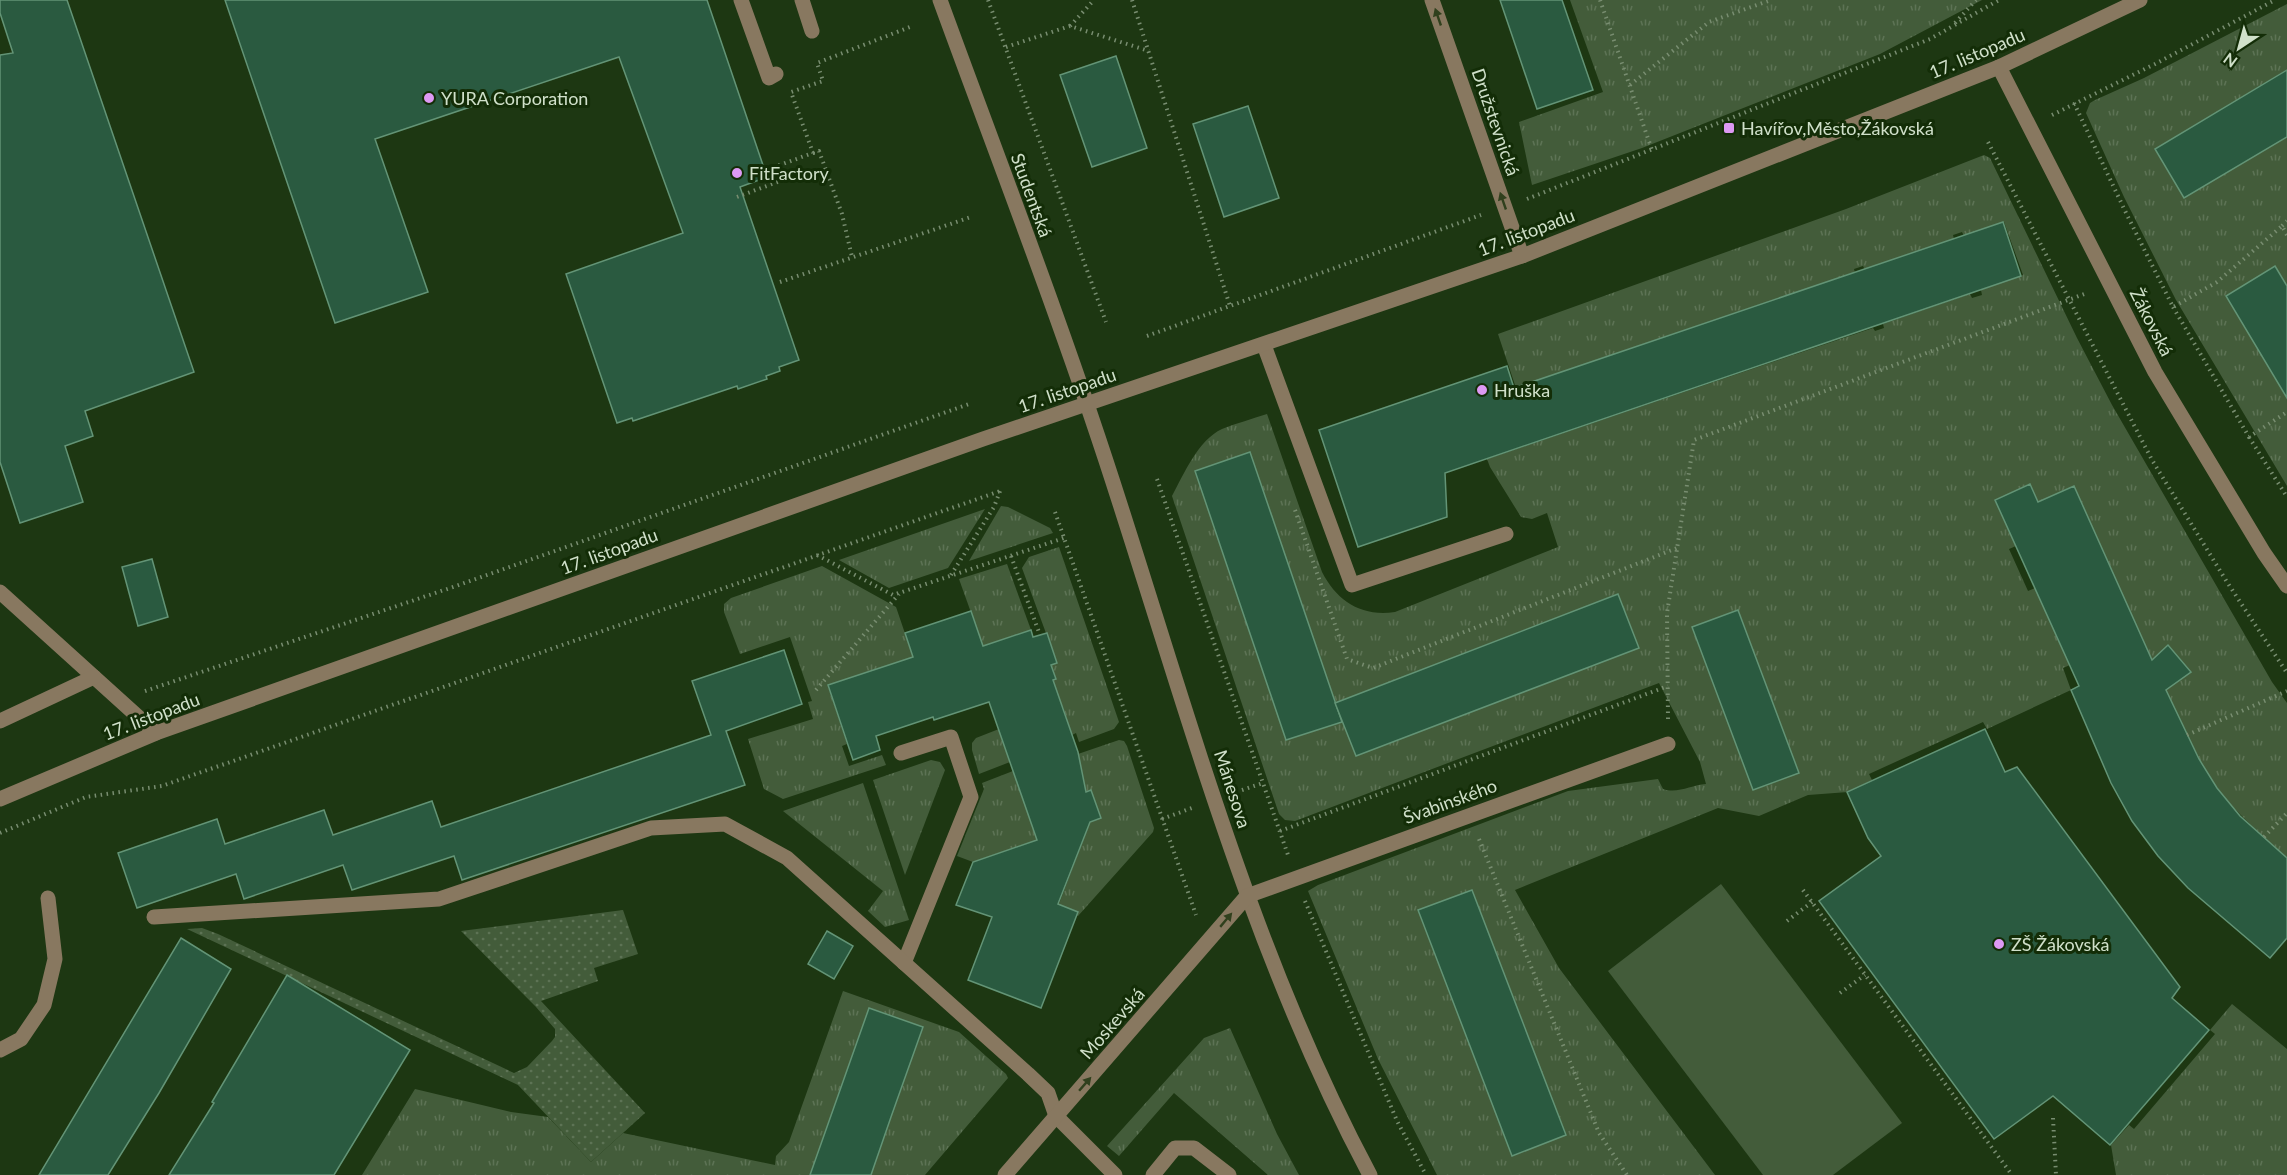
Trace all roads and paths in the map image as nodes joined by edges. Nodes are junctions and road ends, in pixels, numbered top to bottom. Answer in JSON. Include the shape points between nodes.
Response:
{"nodes":[{"id":1,"x":741,"y":0,"type":"edge"},
{"id":2,"x":802,"y":0,"type":"edge"},
{"id":3,"x":940,"y":0,"type":"edge"},
{"id":4,"x":988,"y":0,"type":"edge"},
{"id":5,"x":1094,"y":0,"type":"edge"},
{"id":6,"x":1132,"y":0,"type":"edge"},
{"id":7,"x":1432,"y":0,"type":"edge"},
{"id":8,"x":1600,"y":0,"type":"edge"},
{"id":9,"x":1771,"y":0,"type":"edge"},
{"id":10,"x":1976,"y":0,"type":"edge"},
{"id":11,"x":1999,"y":0,"type":"edge"},
{"id":12,"x":2140,"y":0,"type":"edge"},
{"id":13,"x":2275,"y":0,"type":"edge"},
{"id":14,"x":1070,"y":26,"type":"junction"},
{"id":15,"x":1952,"y":26,"type":"junction"},
{"id":16,"x":910,"y":27,"type":"dead end"},
{"id":17,"x":812,"y":31,"type":"dead end"},
{"id":18,"x":1006,"y":47,"type":"junction"},
{"id":19,"x":1149,"y":51,"type":"junction"},
{"id":20,"x":1999,"y":67,"type":"junction"},
{"id":21,"x":766,"y":70,"type":"dead end"},
{"id":22,"x":1630,"y":85,"type":"junction"},
{"id":23,"x":2074,"y":104,"type":"junction"},
{"id":24,"x":2029,"y":126,"type":"junction"},
{"id":25,"x":1988,"y":142,"type":"dead end"},
{"id":26,"x":1652,"y":150,"type":"junction"},
{"id":27,"x":813,"y":153,"type":"junction"},
{"id":28,"x":737,"y":197,"type":"dead end"},
{"id":29,"x":1505,"y":207,"type":"junction"},
{"id":30,"x":971,"y":217,"type":"dead end"},
{"id":31,"x":2287,"y":221,"type":"edge"},
{"id":32,"x":2282,"y":226,"type":"junction"},
{"id":33,"x":2287,"y":235,"type":"edge"},
{"id":34,"x":1522,"y":256,"type":"junction"},
{"id":35,"x":852,"y":257,"type":"junction"},
{"id":36,"x":780,"y":282,"type":"dead end"},
{"id":37,"x":2111,"y":284,"type":"junction"},
{"id":38,"x":2068,"y":300,"type":"junction"},
{"id":39,"x":1230,"y":306,"type":"junction"},
{"id":40,"x":2174,"y":307,"type":"junction"},
{"id":41,"x":1106,"y":322,"type":"dead end"},
{"id":42,"x":1147,"y":336,"type":"dead end"},
{"id":43,"x":1264,"y":345,"type":"junction"},
{"id":44,"x":969,"y":404,"type":"dead end"},
{"id":45,"x":1086,"y":404,"type":"junction"},
{"id":46,"x":2287,"y":412,"type":"edge"},
{"id":47,"x":2249,"y":437,"type":"junction"},
{"id":48,"x":1157,"y":479,"type":"dead end"},
{"id":49,"x":2287,"y":497,"type":"edge"},
{"id":50,"x":1055,"y":512,"type":"dead end"},
{"id":51,"x":1506,"y":534,"type":"dead end"},
{"id":52,"x":1064,"y":538,"type":"junction"},
{"id":53,"x":817,"y":554,"type":"junction"},
{"id":54,"x":1011,"y":556,"type":"junction"},
{"id":55,"x":951,"y":576,"type":"junction"},
{"id":56,"x":2287,"y":586,"type":"edge"},
{"id":57,"x":0,"y":592,"type":"edge"},
{"id":58,"x":899,"y":593,"type":"junction"},
{"id":59,"x":1040,"y":635,"type":"dead end"},
{"id":60,"x":2287,"y":673,"type":"edge"},
{"id":61,"x":94,"y":677,"type":"junction"},
{"id":62,"x":1668,"y":686,"type":"junction"},
{"id":63,"x":816,"y":690,"type":"dead end"},
{"id":64,"x":2287,"y":691,"type":"edge"},
{"id":65,"x":119,"y":699,"type":"junction"},
{"id":66,"x":0,"y":721,"type":"edge"},
{"id":67,"x":156,"y":733,"type":"junction"},
{"id":68,"x":2187,"y":735,"type":"dead end"},
{"id":69,"x":1668,"y":744,"type":"joint"},
{"id":70,"x":901,"y":753,"type":"dead end"},
{"id":71,"x":1263,"y":783,"type":"junction"},
{"id":72,"x":1242,"y":790,"type":"dead end"},
{"id":73,"x":0,"y":799,"type":"edge"},
{"id":74,"x":1192,"y":808,"type":"dead end"},
{"id":75,"x":2287,"y":813,"type":"edge"},
{"id":76,"x":1470,"y":815,"type":"junction"},
{"id":77,"x":1162,"y":819,"type":"junction"},
{"id":78,"x":1280,"y":831,"type":"junction"},
{"id":79,"x":0,"y":833,"type":"edge"},
{"id":80,"x":2264,"y":837,"type":"dead end"},
{"id":81,"x":1296,"y":877,"type":"junction"},
{"id":82,"x":1803,"y":890,"type":"dead end"},
{"id":83,"x":1247,"y":896,"type":"junction"},
{"id":84,"x":48,"y":898,"type":"dead end"},
{"id":85,"x":1812,"y":902,"type":"junction"},
{"id":86,"x":154,"y":917,"type":"dead end"},
{"id":87,"x":1787,"y":921,"type":"dead end"},
{"id":88,"x":1206,"y":945,"type":"junction"},
{"id":89,"x":904,"y":963,"type":"junction"},
{"id":90,"x":1865,"y":975,"type":"junction"},
{"id":91,"x":1840,"y":993,"type":"dead end"},
{"id":92,"x":0,"y":1050,"type":"edge"},
{"id":93,"x":1056,"y":1116,"type":"junction"},
{"id":94,"x":2053,"y":1118,"type":"dead end"},
{"id":95,"x":1005,"y":1175,"type":"edge"},
{"id":96,"x":1115,"y":1175,"type":"edge"},
{"id":97,"x":1153,"y":1175,"type":"edge"},
{"id":98,"x":1229,"y":1175,"type":"edge"},
{"id":99,"x":1370,"y":1175,"type":"edge"},
{"id":100,"x":1426,"y":1175,"type":"edge"},
{"id":101,"x":1627,"y":1175,"type":"edge"},
{"id":102,"x":2012,"y":1175,"type":"edge"},
{"id":103,"x":2056,"y":1175,"type":"edge"}],
"edges":[{"from":1,"to":21,"type":"street"},
{"from":2,"to":17,"type":"street"},
{"from":3,"to":45,"type":"street","name":"Studentská"},
{"from":4,"to":18,"type":"path"},
{"from":5,"to":14,"type":"path"},
{"from":6,"to":19,"type":"path"},
{"from":29,"to":7,"type":"street","name":"Družstevnická","one_way":true},
{"from":8,"to":22,"type":"path"},
{"from":9,"to":22,"type":"path","via":[[1709,22]]},
{"from":10,"to":15,"type":"path"},
{"from":11,"to":15,"type":"path"},
{"from":12,"to":20,"type":"street","name":"17. listopadu"},
{"from":13,"to":23,"type":"path"},
{"from":14,"to":18,"type":"path"},
{"from":14,"to":19,"type":"path"},
{"from":15,"to":26,"type":"path","via":[[1930,39]]},
{"from":16,"to":27,"type":"path","via":[[817,63],[823,81],[791,92]]},
{"from":18,"to":41,"type":"path"},
{"from":19,"to":39,"type":"path"},
{"from":20,"to":24,"type":"street","name":"Žákovská"},
{"from":20,"to":34,"type":"street","name":"17. listopadu"},
{"from":22,"to":26,"type":"path"},
{"from":23,"to":24,"type":"path"},
{"from":23,"to":40,"type":"path"},
{"from":24,"to":37,"type":"street","name":"Žákovská"},
{"from":25,"to":38,"type":"path"},
{"from":26,"to":29,"type":"path"},
{"from":27,"to":28,"type":"path","via":[[774,167],[780,181]]},
{"from":27,"to":35,"type":"path","via":[[819,152],[830,179]]},
{"from":29,"to":34,"type":"street","name":"Družstevnická"},
{"from":29,"to":39,"type":"path"},
{"from":30,"to":35,"type":"path"},
{"from":31,"to":32,"type":"path"},
{"from":32,"to":33,"type":"path"},
{"from":32,"to":40,"type":"path","via":[[2217,282]]},
{"from":34,"to":43,"type":"street","name":"17. listopadu"},
{"from":35,"to":36,"type":"path"},
{"from":37,"to":38,"type":"path"},
{"from":37,"to":56,"type":"street","name":"Žákovská","via":[[2155,372]]},
{"from":38,"to":60,"type":"path","via":[[2152,460]]},
{"from":38,"to":62,"type":"path","via":[[1694,441],[1667,613]]},
{"from":39,"to":42,"type":"path"},
{"from":40,"to":47,"type":"path"},
{"from":43,"to":45,"type":"street","name":"17. listopadu"},
{"from":43,"to":51,"type":"street","via":[[1352,585]]},
{"from":44,"to":65,"type":"path","via":[[456,586]]},
{"from":45,"to":67,"type":"street","name":"17. listopadu"},
{"from":45,"to":83,"type":"street","name":"Mánesova"},
{"from":46,"to":47,"type":"path"},
{"from":47,"to":49,"type":"path"},
{"from":48,"to":71,"type":"path"},
{"from":50,"to":52,"type":"path"},
{"from":52,"to":54,"type":"path"},
{"from":52,"to":77,"type":"path"},
{"from":53,"to":55,"type":"path","via":[[1000,491]]},
{"from":53,"to":58,"type":"path","via":[[893,595]]},
{"from":53,"to":79,"type":"path","via":[[162,786],[86,797]]},
{"from":54,"to":55,"type":"path"},
{"from":54,"to":59,"type":"path"},
{"from":55,"to":58,"type":"path"},
{"from":57,"to":61,"type":"street"},
{"from":58,"to":63,"type":"path"},
{"from":61,"to":65,"type":"street"},
{"from":61,"to":66,"type":"street"},
{"from":62,"to":69,"type":"path"},
{"from":62,"to":78,"type":"path"},
{"from":64,"to":68,"type":"path"},
{"from":65,"to":67,"type":"street"},
{"from":67,"to":73,"type":"street","name":"17. listopadu"},
{"from":69,"to":76,"type":"street","name":"Švabinského"},
{"from":70,"to":89,"type":"street","via":[[951,736],[971,797]]},
{"from":71,"to":72,"type":"path"},
{"from":71,"to":78,"type":"path"},
{"from":74,"to":77,"type":"path"},
{"from":75,"to":80,"type":"path"},
{"from":76,"to":81,"type":"street","name":"Švabinského"},
{"from":76,"to":101,"type":"path","via":[[1599,1133]]},
{"from":77,"to":88,"type":"path"},
{"from":78,"to":81,"type":"path"},
{"from":81,"to":83,"type":"street","name":"Švabinského"},
{"from":81,"to":100,"type":"path","via":[[1397,1121]]},
{"from":82,"to":85,"type":"path"},
{"from":88,"to":83,"type":"street","name":"Moskevská","one_way":true},
{"from":83,"to":99,"type":"street","name":"Mánesova","via":[[1339,1116]]},
{"from":84,"to":92,"type":"street","via":[[55,959],[44,1005],[21,1039]]},
{"from":85,"to":87,"type":"path"},
{"from":85,"to":90,"type":"path"},
{"from":86,"to":89,"type":"street","via":[[439,900],[651,828],[725,824],[787,858]]},
{"from":93,"to":88,"type":"street","name":"Moskevská","one_way":true},
{"from":89,"to":93,"type":"street","via":[[1048,1093]]},
{"from":90,"to":91,"type":"path"},
{"from":90,"to":102,"type":"path"},
{"from":93,"to":95,"type":"street","name":"Moskevská"},
{"from":93,"to":96,"type":"street"},
{"from":94,"to":103,"type":"path"},
{"from":97,"to":98,"type":"street","via":[[1174,1148],[1194,1148]]}]}
